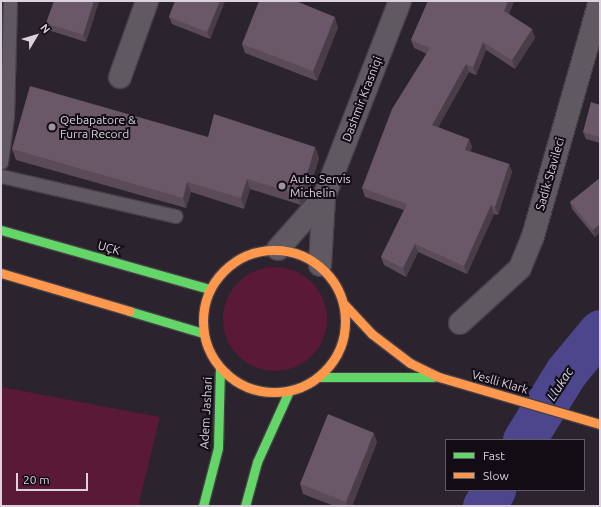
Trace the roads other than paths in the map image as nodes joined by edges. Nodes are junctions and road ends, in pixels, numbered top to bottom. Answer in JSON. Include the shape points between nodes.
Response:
{"nodes":[{"id":1,"x":10,"y":1,"type":"edge"},
{"id":2,"x":147,"y":1,"type":"edge"},
{"id":3,"x":400,"y":1,"type":"edge"},
{"id":4,"x":600,"y":1,"type":"edge"},
{"id":5,"x":120,"y":77,"type":"dead end"},
{"id":6,"x":1,"y":162,"type":"edge"},
{"id":7,"x":1,"y":176,"type":"edge"},
{"id":8,"x":324,"y":197,"type":"junction"},
{"id":9,"x":175,"y":216,"type":"dead end"},
{"id":10,"x":1,"y":230,"type":"edge"},
{"id":11,"x":278,"y":249,"type":"junction"},
{"id":12,"x":320,"y":265,"type":"junction"},
{"id":13,"x":1,"y":273,"type":"edge"},
{"id":14,"x":210,"y":289,"type":"junction"},
{"id":15,"x":344,"y":304,"type":"junction"},
{"id":16,"x":460,"y":323,"type":"dead end"},
{"id":17,"x":204,"y":333,"type":"junction"},
{"id":18,"x":220,"y":368,"type":"junction"},
{"id":19,"x":318,"y":377,"type":"junction"},
{"id":20,"x":439,"y":377,"type":"junction"},
{"id":21,"x":288,"y":391,"type":"junction"},
{"id":22,"x":600,"y":424,"type":"edge"},
{"id":23,"x":249,"y":502,"type":"edge"},
{"id":24,"x":203,"y":506,"type":"edge"}],
"edges":[{"from":1,"to":6,"type":"lane","via":[[7,116]]},
{"from":2,"to":5,"type":"street"},
{"from":3,"to":8,"type":"street","name":"Dashmir Krasniqi"},
{"from":4,"to":16,"type":"street","name":"Sadik Stavileci","via":[[533,236],[520,268]]},
{"from":7,"to":9,"type":"lane"},
{"from":8,"to":11,"type":"street","name":"Dashmir Krasniqi"},
{"from":8,"to":12,"type":"street","name":"Dashmir Krasniqi"},
{"from":10,"to":14,"type":"main road","name":"UÇK"},
{"from":11,"to":12,"type":"main road","via":[[300,254]]},
{"from":11,"to":14,"type":"main road","via":[[257,251],[237,259],[221,272]]},
{"from":12,"to":15,"type":"main road","via":[[335,283]]},
{"from":13,"to":17,"type":"main road"},
{"from":14,"to":17,"type":"main road","via":[[203,311]]},
{"from":15,"to":19,"type":"main road","via":[[346,327],[341,346],[332,363]]},
{"from":15,"to":20,"type":"main road","name":"Veslli Klark","via":[[372,334],[410,363]]},
{"from":17,"to":18,"type":"main road"},
{"from":18,"to":21,"type":"main road","via":[[252,389]]},
{"from":18,"to":24,"type":"main road","name":"Adem Jashari","via":[[218,448]]},
{"from":19,"to":20,"type":"main road","name":"Veslli Klark"},
{"from":19,"to":21,"type":"main road"},
{"from":20,"to":22,"type":"main road","name":"Veslli Klark"},
{"from":21,"to":23,"type":"main road","via":[[257,462]]}]}
